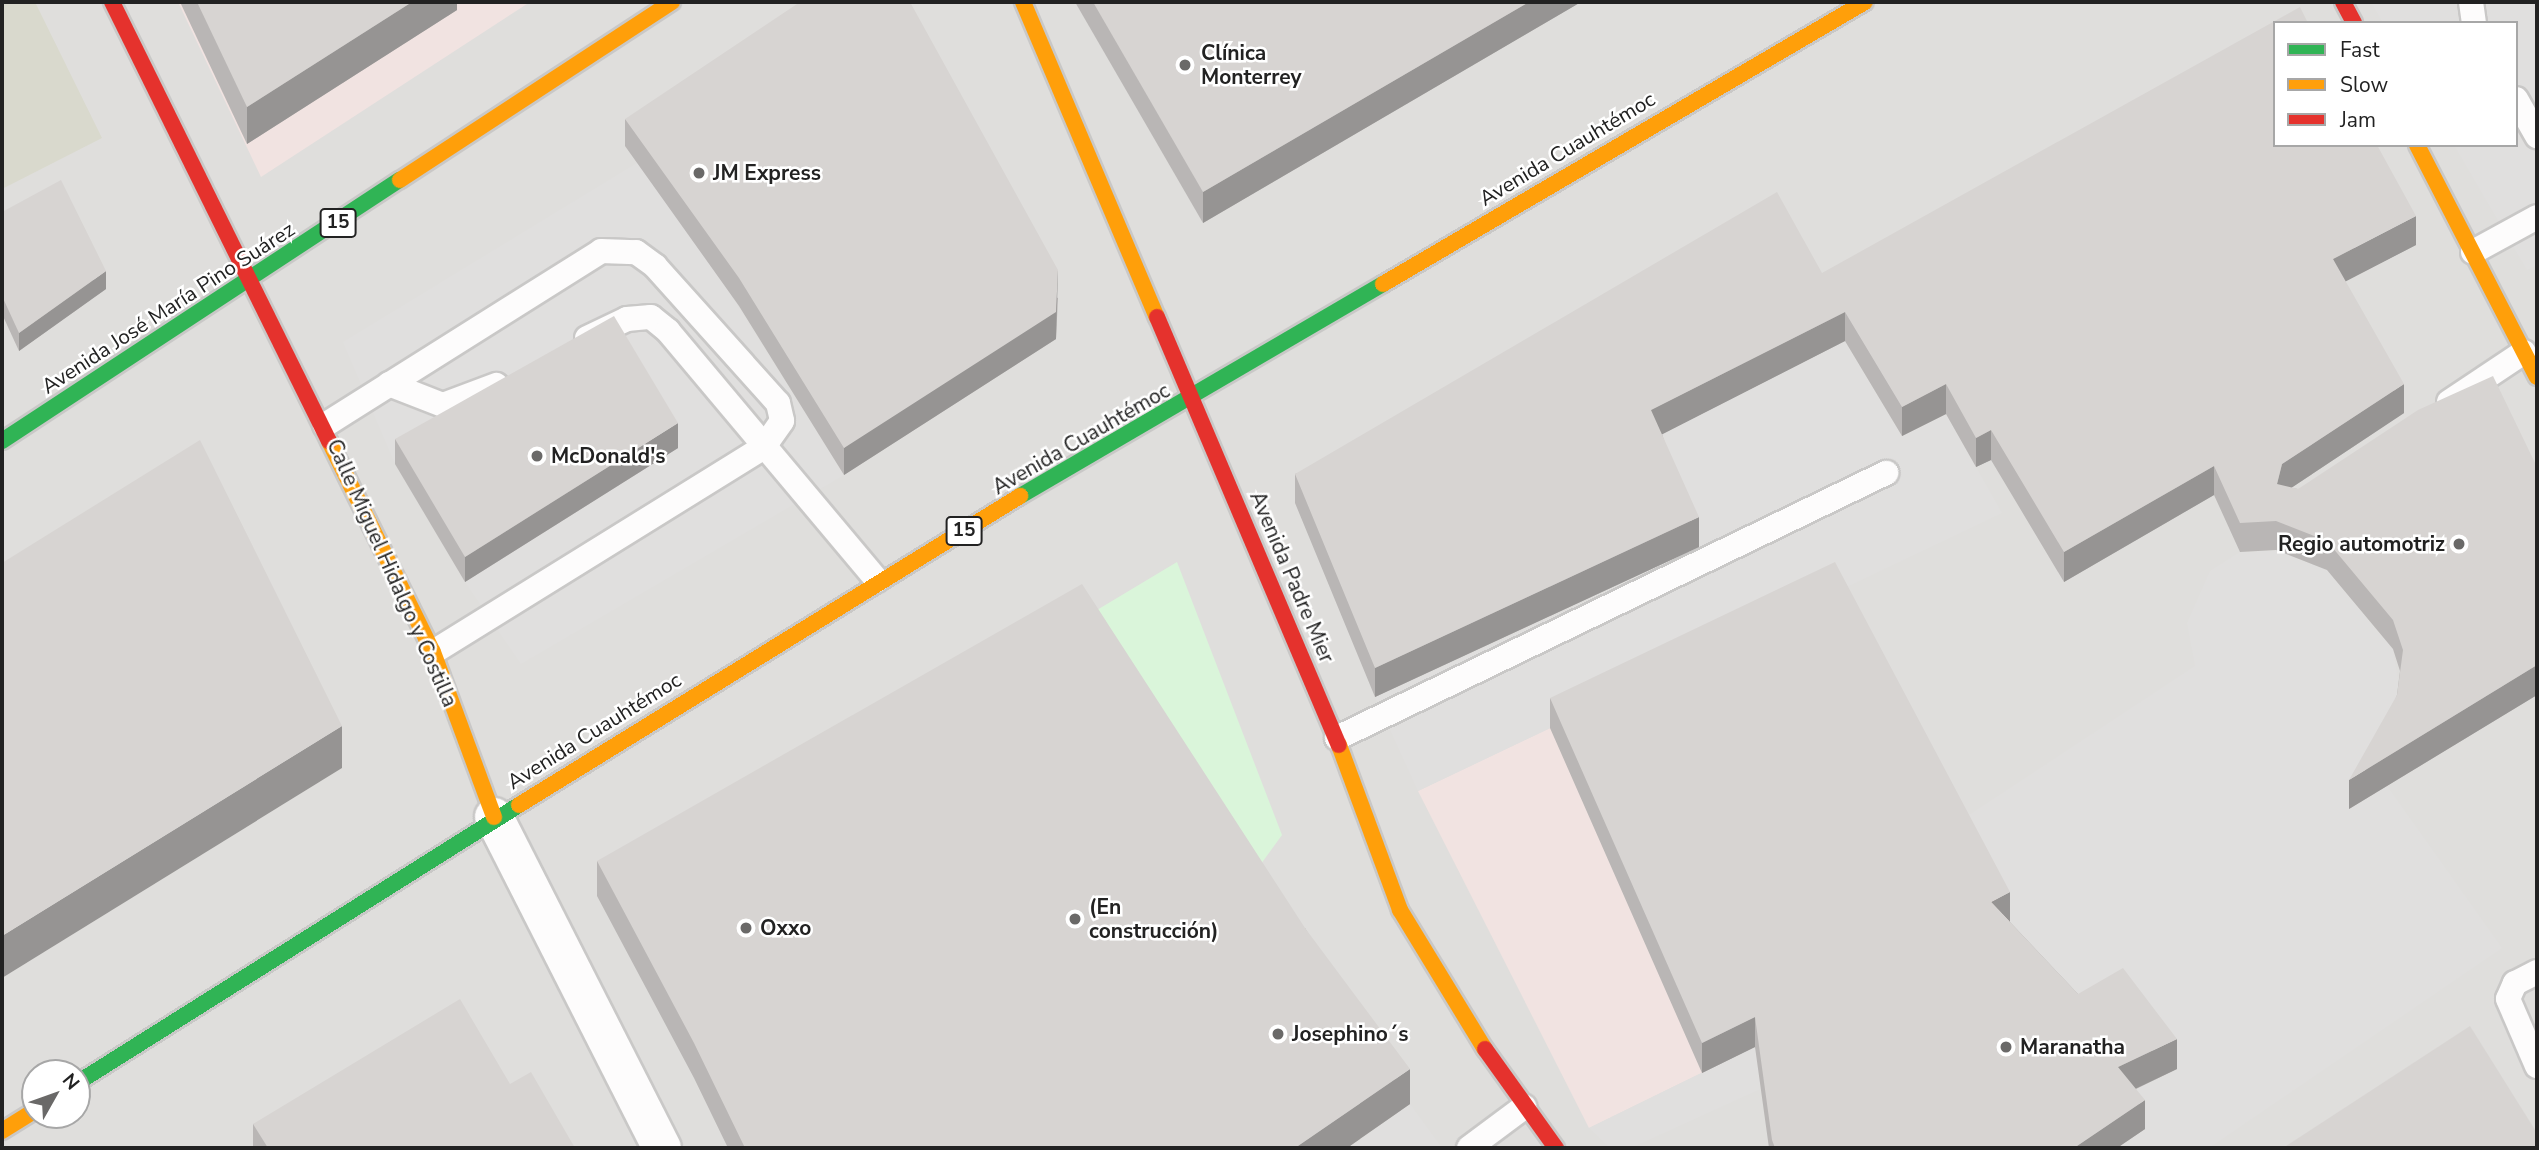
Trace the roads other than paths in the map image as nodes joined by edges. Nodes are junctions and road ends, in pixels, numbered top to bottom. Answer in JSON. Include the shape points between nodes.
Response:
{"nodes":[{"id":1,"x":112,"y":2,"type":"edge"},
{"id":2,"x":672,"y":2,"type":"edge"},
{"id":3,"x":1023,"y":2,"type":"edge"},
{"id":4,"x":1865,"y":2,"type":"edge"},
{"id":5,"x":2343,"y":2,"type":"edge"},
{"id":6,"x":2471,"y":2,"type":"edge"},
{"id":7,"x":2353,"y":21,"type":"edge"},
{"id":8,"x":2474,"y":21,"type":"edge"},
{"id":9,"x":2518,"y":103,"type":"edge"},
{"id":10,"x":2537,"y":136,"type":"edge"},
{"id":11,"x":2418,"y":147,"type":"edge"},
{"id":12,"x":2537,"y":217,"type":"edge"},
{"id":13,"x":2473,"y":252,"type":"junction"},
{"id":14,"x":246,"y":277,"type":"junction"},
{"id":15,"x":561,"y":351,"type":"edge"},
{"id":16,"x":2524,"y":352,"type":"junction"},
{"id":17,"x":517,"y":374,"type":"edge"},
{"id":18,"x":2537,"y":377,"type":"edge"},
{"id":19,"x":390,"y":384,"type":"junction"},
{"id":20,"x":1194,"y":398,"type":"junction"},
{"id":21,"x":2423,"y":418,"type":"edge"},
{"id":22,"x":325,"y":425,"type":"junction"},
{"id":23,"x":2,"y":441,"type":"edge"},
{"id":24,"x":764,"y":446,"type":"junction"},
{"id":25,"x":1886,"y":473,"type":"dead end"},
{"id":26,"x":877,"y":580,"type":"junction"},
{"id":27,"x":433,"y":652,"type":"junction"},
{"id":28,"x":1337,"y":738,"type":"junction"},
{"id":29,"x":494,"y":817,"type":"junction"},
{"id":30,"x":2537,"y":972,"type":"edge"},
{"id":31,"x":2537,"y":1066,"type":"edge"},
{"id":32,"x":91,"y":1074,"type":"edge"},
{"id":33,"x":1524,"y":1107,"type":"junction"},
{"id":34,"x":21,"y":1119,"type":"edge"},
{"id":35,"x":2,"y":1131,"type":"edge"},
{"id":36,"x":662,"y":1148,"type":"edge"},
{"id":37,"x":1469,"y":1148,"type":"edge"},
{"id":38,"x":1556,"y":1148,"type":"edge"}],
"edges":[{"from":1,"to":14,"type":"main road","name":"Calle Miguel Hidalgo y Costilla"},
{"from":2,"to":14,"type":"main road","name":"Avenida José María Pino Suárez","number":"15"},
{"from":3,"to":20,"type":"main road","name":"Avenida Padre Mier"},
{"from":4,"to":20,"type":"main road","name":"Avenida Cuauhtémoc","number":"15"},
{"from":5,"to":7,"type":"main road"},
{"from":6,"to":8,"type":"lane"},
{"from":9,"to":10,"type":"lane"},
{"from":11,"to":13,"type":"main road"},
{"from":12,"to":13,"type":"lane"},
{"from":13,"to":16,"type":"main road"},
{"from":14,"to":22,"type":"main road","name":"Calle Miguel Hidalgo y Costilla"},
{"from":14,"to":23,"type":"main road","name":"Avenida José María Pino Suárez","number":"15"},
{"from":15,"to":24,"type":"lane","via":[[619,322],[651,317]]},
{"from":16,"to":18,"type":"main road"},
{"from":16,"to":21,"type":"lane"},
{"from":17,"to":19,"type":"lane","via":[[443,405]]},
{"from":19,"to":22,"type":"lane"},
{"from":19,"to":24,"type":"lane","via":[[601,251],[636,252],[778,403],[782,421]]},
{"from":20,"to":26,"type":"main road","name":"Avenida Cuauhtémoc","number":"15"},
{"from":20,"to":28,"type":"main road","name":"Avenida Padre Mier"},
{"from":22,"to":27,"type":"main road","name":"Calle Miguel Hidalgo y Costilla"},
{"from":24,"to":26,"type":"lane"},
{"from":24,"to":27,"type":"lane"},
{"from":25,"to":28,"type":"lane"},
{"from":26,"to":29,"type":"main road","name":"Avenida Cuauhtémoc","number":"15"},
{"from":27,"to":29,"type":"main road","name":"Calle Miguel Hidalgo y Costilla"},
{"from":28,"to":33,"type":"main road","name":"Avenida Padre Mier","via":[[1400,910],[1461,1017]]},
{"from":29,"to":32,"type":"main road","name":"Avenida Cuauhtémoc","number":"15"},
{"from":29,"to":36,"type":"street","name":"Calle Miguel Hidalgo y Costilla"},
{"from":30,"to":31,"type":"lane","via":[[2515,983],[2508,999]]},
{"from":33,"to":37,"type":"lane"},
{"from":33,"to":38,"type":"main road","name":"Avenida Padre Mier"},
{"from":34,"to":35,"type":"main road"}]}
